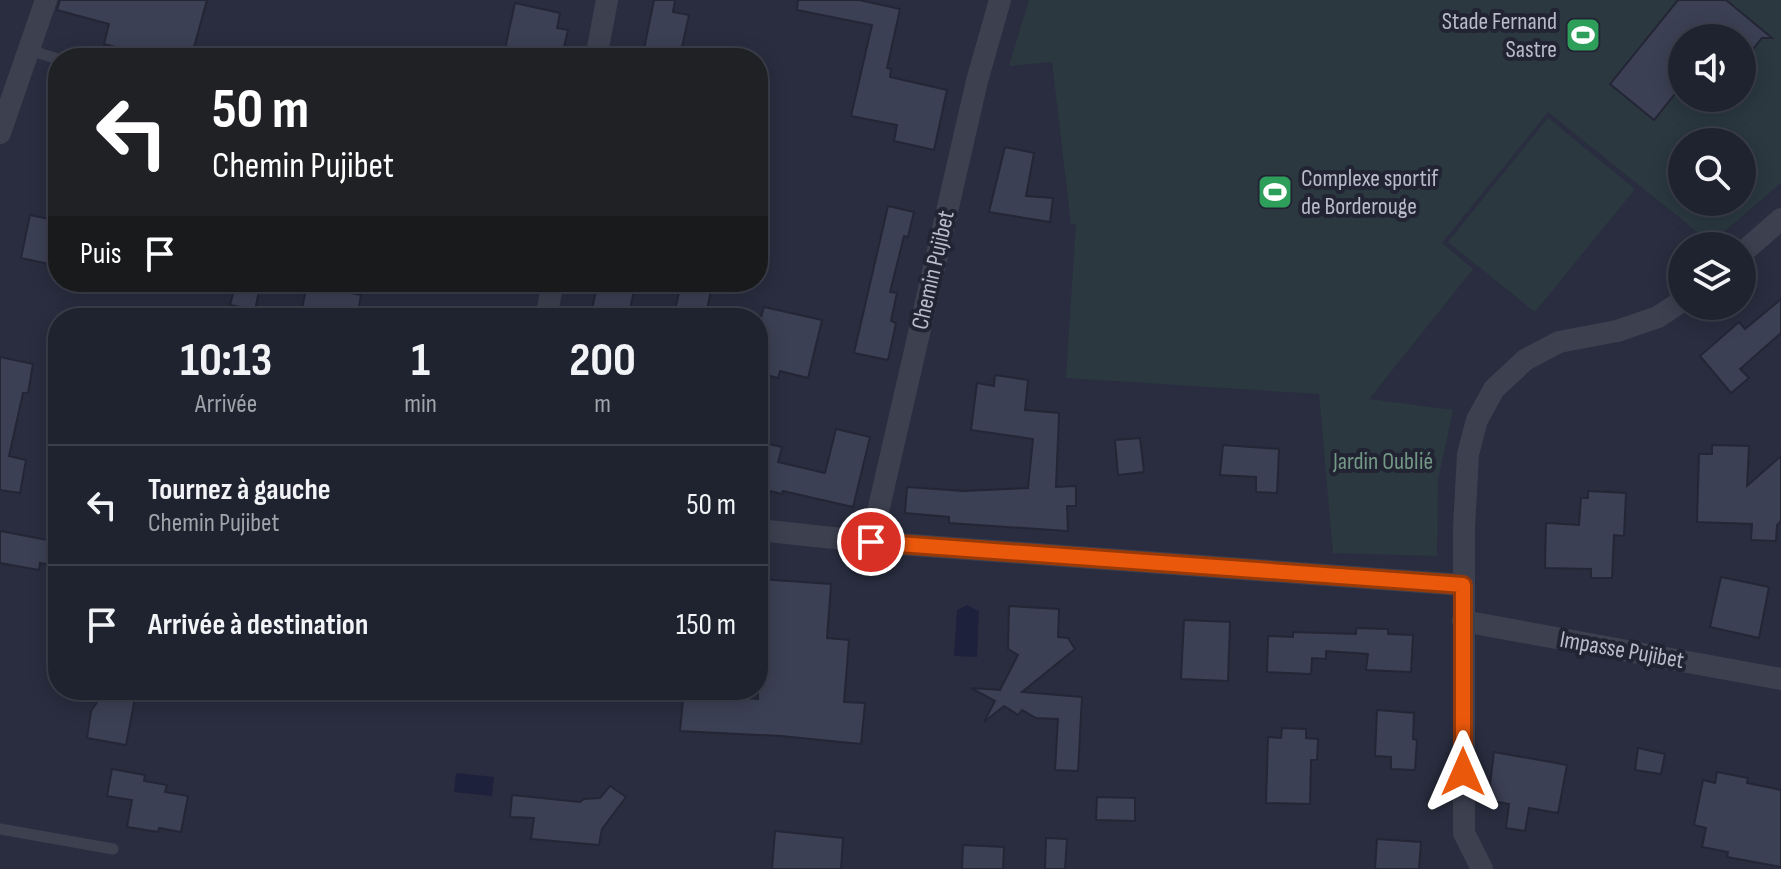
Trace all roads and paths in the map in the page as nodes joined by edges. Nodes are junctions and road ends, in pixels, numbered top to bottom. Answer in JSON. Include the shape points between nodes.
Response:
{"nodes":[{"id":1,"x":46,"y":0,"type":"edge"},
{"id":2,"x":607,"y":0,"type":"edge"},
{"id":3,"x":1000,"y":0,"type":"edge"},
{"id":4,"x":598,"y":48,"type":"edge"},
{"id":5,"x":29,"y":50,"type":"junction"},
{"id":6,"x":48,"y":56,"type":"edge"},
{"id":7,"x":0,"y":133,"type":"edge"},
{"id":8,"x":1781,"y":219,"type":"edge"},
{"id":9,"x":1756,"y":241,"type":"edge"},
{"id":10,"x":1668,"y":310,"type":"edge"},
{"id":11,"x":768,"y":531,"type":"edge"},
{"id":12,"x":871,"y":542,"type":"junction"},
{"id":13,"x":1463,"y":585,"type":"junction"},
{"id":14,"x":1463,"y":621,"type":"junction"},
{"id":15,"x":1781,"y":679,"type":"edge"},
{"id":16,"x":0,"y":829,"type":"edge"},
{"id":17,"x":113,"y":849,"type":"dead end"},
{"id":18,"x":1482,"y":869,"type":"edge"}],
"edges":[{"from":1,"to":5,"type":"street"},
{"from":2,"to":4,"type":"street"},
{"from":3,"to":12,"type":"street","name":"Chemin Pujibet"},
{"from":5,"to":6,"type":"lane"},
{"from":5,"to":7,"type":"street"},
{"from":8,"to":9,"type":"street"},
{"from":10,"to":13,"type":"street","via":[[1617,331],[1559,342],[1525,360],[1494,389],[1477,420],[1468,454]]},
{"from":11,"to":12,"type":"street"},
{"from":12,"to":13,"type":"street"},
{"from":13,"to":14,"type":"street"},
{"from":14,"to":15,"type":"street","name":"Impasse Pujibet"},
{"from":14,"to":18,"type":"street","via":[[1464,833]]},
{"from":16,"to":17,"type":"lane"}]}
